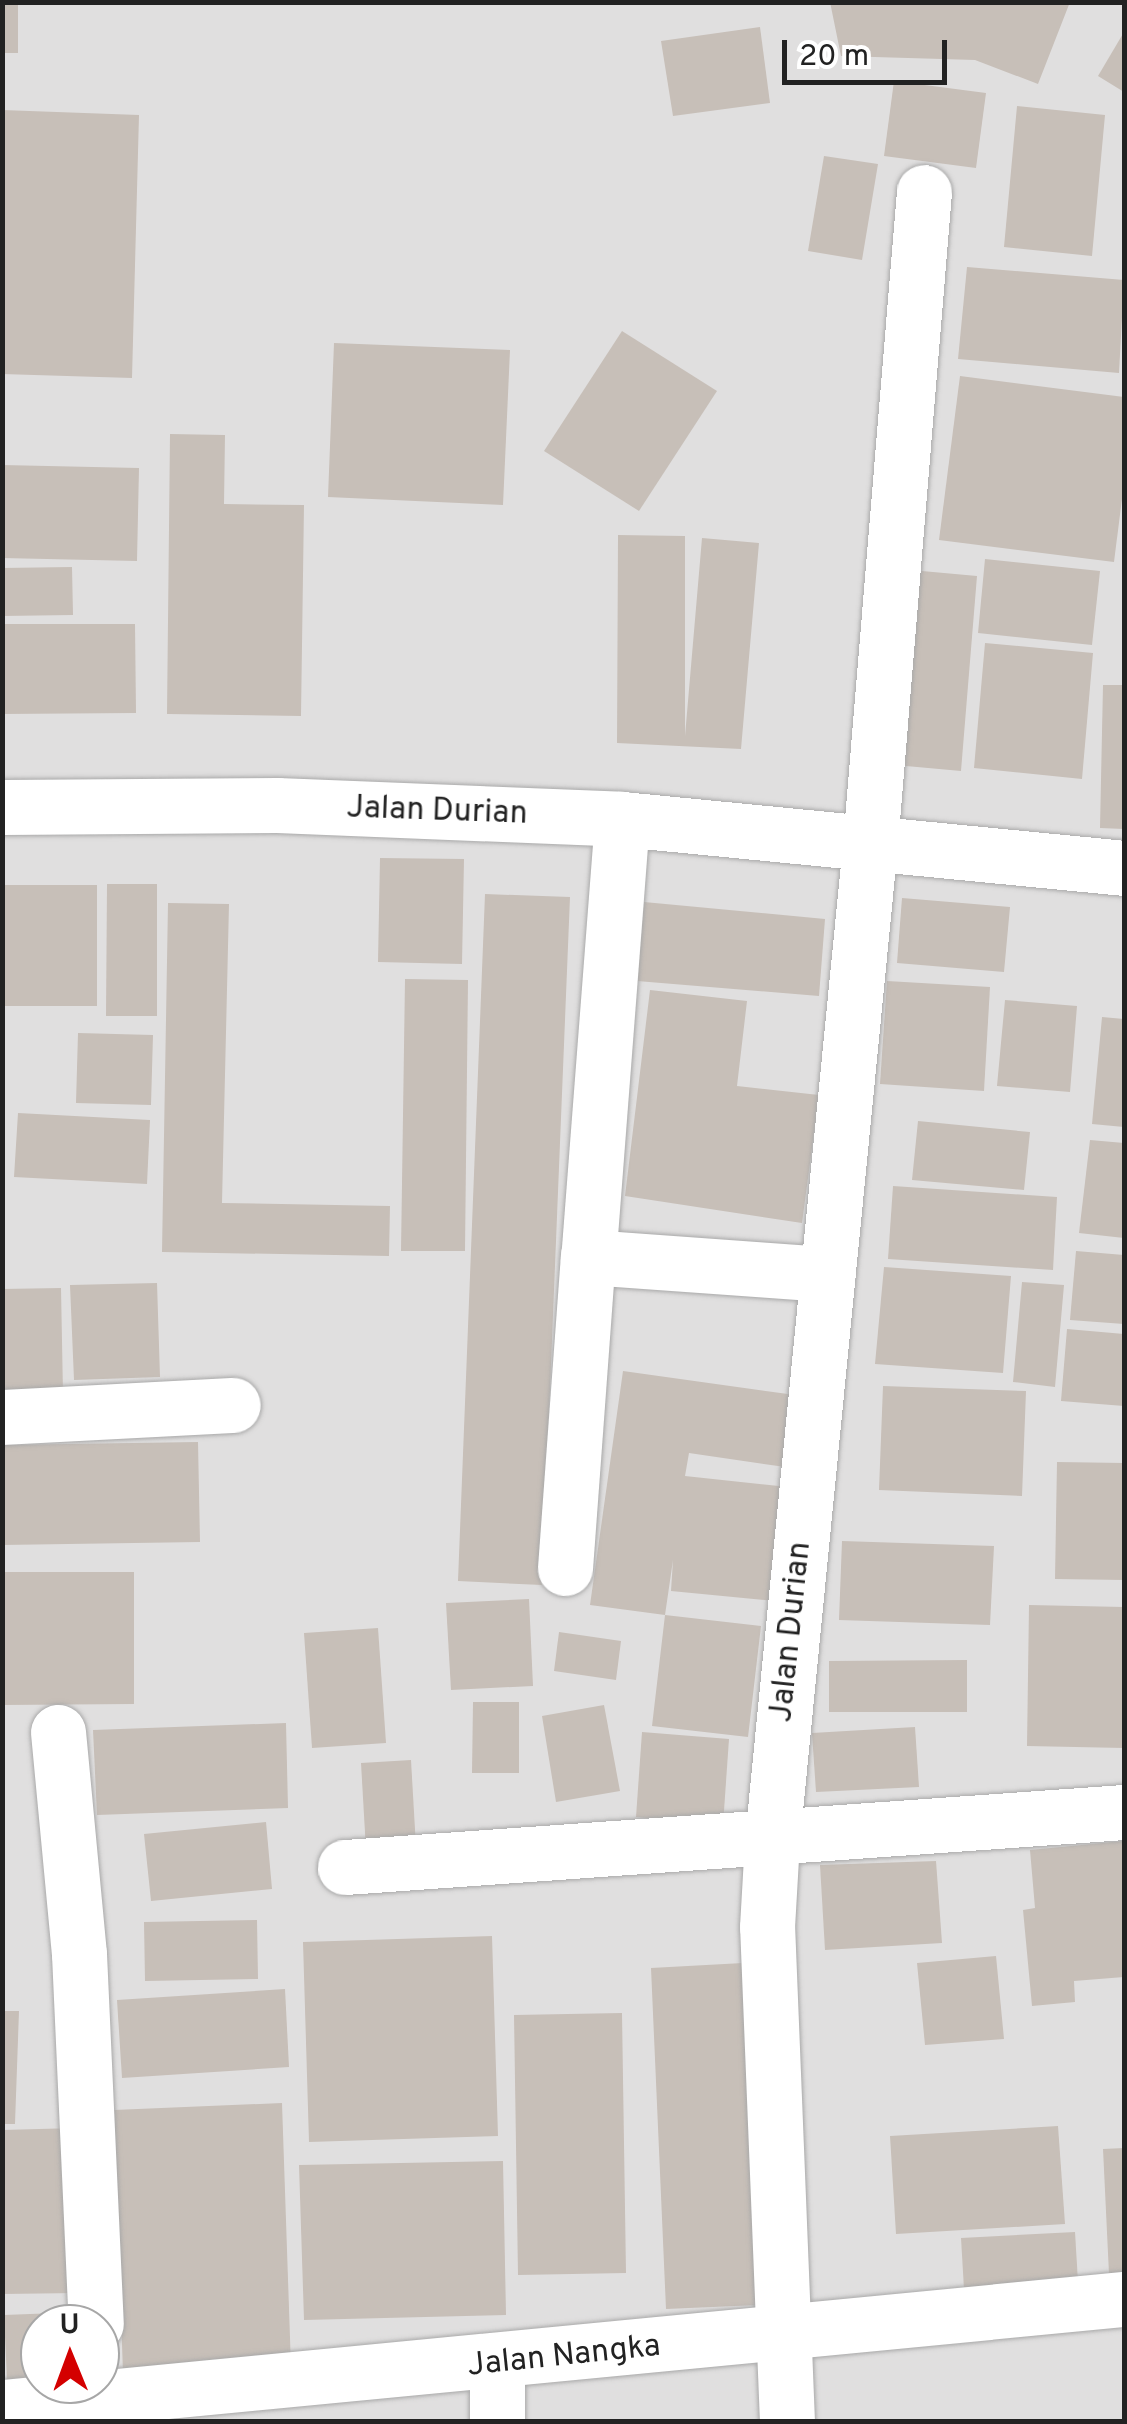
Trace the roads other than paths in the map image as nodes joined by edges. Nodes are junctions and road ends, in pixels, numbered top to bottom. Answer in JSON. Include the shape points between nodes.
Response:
{"nodes":[{"id":1,"x":924,"y":192,"type":"dead end"},
{"id":2,"x":2,"y":808,"type":"edge"},
{"id":3,"x":622,"y":819,"type":"junction"},
{"id":4,"x":870,"y":844,"type":"junction"},
{"id":5,"x":1124,"y":868,"type":"edge"},
{"id":6,"x":588,"y":1257,"type":"junction"},
{"id":7,"x":827,"y":1274,"type":"junction"},
{"id":8,"x":233,"y":1405,"type":"dead end"},
{"id":9,"x":2,"y":1417,"type":"edge"},
{"id":10,"x":564,"y":1568,"type":"dead end"},
{"id":11,"x":58,"y":1732,"type":"dead end"},
{"id":12,"x":1124,"y":1812,"type":"edge"},
{"id":13,"x":772,"y":1840,"type":"junction"},
{"id":14,"x":345,"y":1867,"type":"dead end"},
{"id":15,"x":1124,"y":2299,"type":"edge"},
{"id":16,"x":95,"y":2304,"type":"edge"},
{"id":17,"x":782,"y":2335,"type":"junction"},
{"id":18,"x":497,"y":2364,"type":"junction"},
{"id":19,"x":120,"y":2390,"type":"edge"},
{"id":20,"x":496,"y":2422,"type":"edge"},
{"id":21,"x":787,"y":2422,"type":"edge"}],
"edges":[{"from":1,"to":4,"type":"street"},
{"from":2,"to":3,"type":"street","name":"Jalan Durian","via":[[277,806]]},
{"from":3,"to":4,"type":"street","name":"Jalan Durian"},
{"from":3,"to":6,"type":"street"},
{"from":4,"to":5,"type":"street","name":"Jalan Durian"},
{"from":4,"to":7,"type":"street","name":"Jalan Durian"},
{"from":6,"to":7,"type":"street"},
{"from":6,"to":10,"type":"street"},
{"from":7,"to":13,"type":"street","name":"Jalan Durian"},
{"from":8,"to":9,"type":"street"},
{"from":11,"to":16,"type":"street","via":[[79,1954]]},
{"from":12,"to":13,"type":"street"},
{"from":13,"to":14,"type":"street"},
{"from":13,"to":17,"type":"street","name":"Jalan Durian","via":[[767,1926]]},
{"from":15,"to":17,"type":"street","name":"Jalan Nangka"},
{"from":17,"to":18,"type":"street","name":"Jalan Nangka"},
{"from":17,"to":21,"type":"street","name":"Jalan Durian"},
{"from":18,"to":19,"type":"street","name":"Jalan Nangka"},
{"from":18,"to":20,"type":"street"}]}
